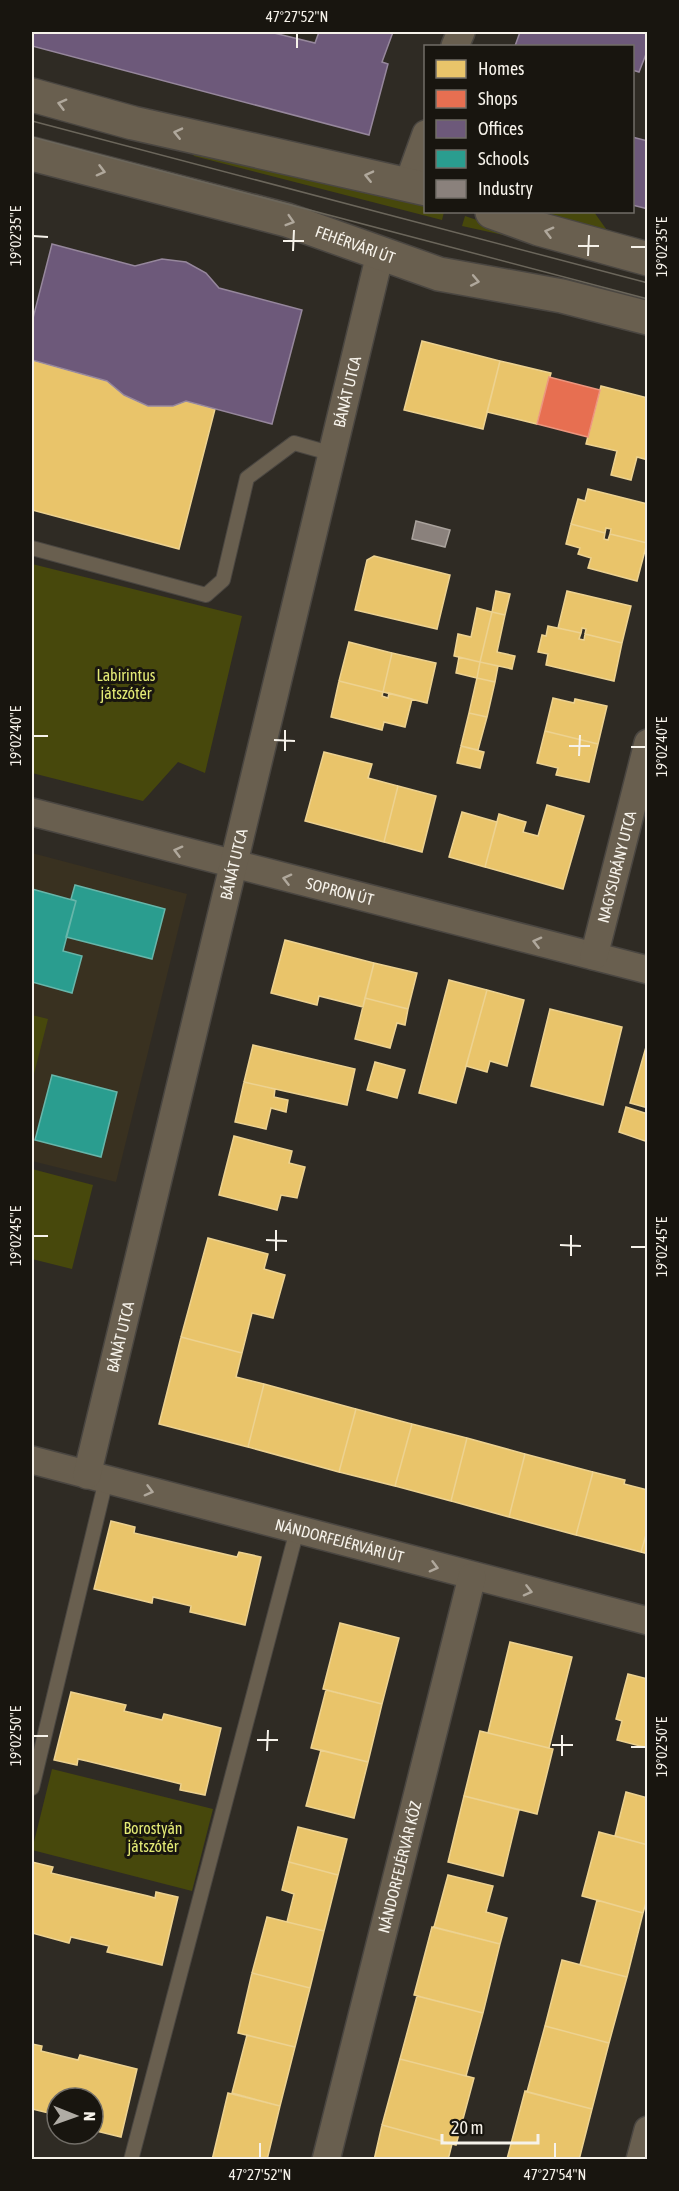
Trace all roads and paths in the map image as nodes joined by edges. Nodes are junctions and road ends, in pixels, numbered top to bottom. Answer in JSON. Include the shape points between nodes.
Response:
{"nodes":[{"id":1,"x":32,"y":95,"type":"edge"},
{"id":2,"x":424,"y":146,"type":"edge"},
{"id":3,"x":32,"y":154,"type":"edge"},
{"id":4,"x":417,"y":187,"type":"edge"},
{"id":5,"x":495,"y":213,"type":"edge"},
{"id":6,"x":380,"y":254,"type":"junction"},
{"id":7,"x":648,"y":259,"type":"edge"},
{"id":8,"x":648,"y":318,"type":"edge"},
{"id":9,"x":333,"y":454,"type":"junction"},
{"id":10,"x":32,"y":548,"type":"edge"},
{"id":11,"x":648,"y":743,"type":"edge"},
{"id":12,"x":32,"y":812,"type":"edge"},
{"id":13,"x":235,"y":866,"type":"junction"},
{"id":14,"x":594,"y":956,"type":"junction"},
{"id":15,"x":648,"y":970,"type":"edge"},
{"id":16,"x":32,"y":1460,"type":"edge"},
{"id":17,"x":97,"y":1477,"type":"junction"},
{"id":18,"x":297,"y":1530,"type":"junction"},
{"id":19,"x":472,"y":1577,"type":"junction"},
{"id":20,"x":648,"y":1621,"type":"edge"},
{"id":21,"x":32,"y":1788,"type":"edge"},
{"id":22,"x":648,"y":2130,"type":"edge"},
{"id":23,"x":131,"y":2160,"type":"edge"},
{"id":24,"x":326,"y":2160,"type":"edge"},
{"id":25,"x":640,"y":2160,"type":"edge"}],
"edges":[{"from":4,"to":1,"type":"street","one_way":true,"via":[[133,123]]},
{"from":2,"to":4,"type":"street"},
{"from":3,"to":6,"type":"street","name":"FEHÉRVÁRI ÚT","one_way":true,"via":[[287,220]]},
{"from":7,"to":5,"type":"street","one_way":true},
{"from":6,"to":8,"type":"street","name":"FEHÉRVÁRI ÚT","one_way":true,"via":[[439,274],[562,296]]},
{"from":6,"to":9,"type":"street","name":"BÁNÁT UTCA"},
{"from":9,"to":10,"type":"lane","via":[[294,442],[247,478],[223,580],[206,596]]},
{"from":9,"to":13,"type":"street","name":"BÁNÁT UTCA"},
{"from":11,"to":14,"type":"street","name":"NAGYSURÁNY UTCA"},
{"from":13,"to":12,"type":"street","name":"SOPRON ÚT","one_way":true},
{"from":14,"to":13,"type":"street","name":"SOPRON ÚT","one_way":true},
{"from":13,"to":17,"type":"street","name":"BÁNÁT UTCA"},
{"from":14,"to":15,"type":"street","name":"SOPRON ÚT"},
{"from":16,"to":17,"type":"street","name":"NÁNDORFEJÉRVÁRI ÚT"},
{"from":17,"to":18,"type":"street","name":"NÁNDORFEJÉRVÁRI ÚT","one_way":true},
{"from":17,"to":21,"type":"lane"},
{"from":18,"to":19,"type":"street","name":"NÁNDORFEJÉRVÁRI ÚT","one_way":true},
{"from":18,"to":23,"type":"lane"},
{"from":19,"to":20,"type":"street","name":"NÁNDORFEJÉRVÁRI ÚT","one_way":true},
{"from":19,"to":24,"type":"street","name":"NÁNDORFEJÉRVÁR KÖZ"},
{"from":22,"to":25,"type":"street"}]}
